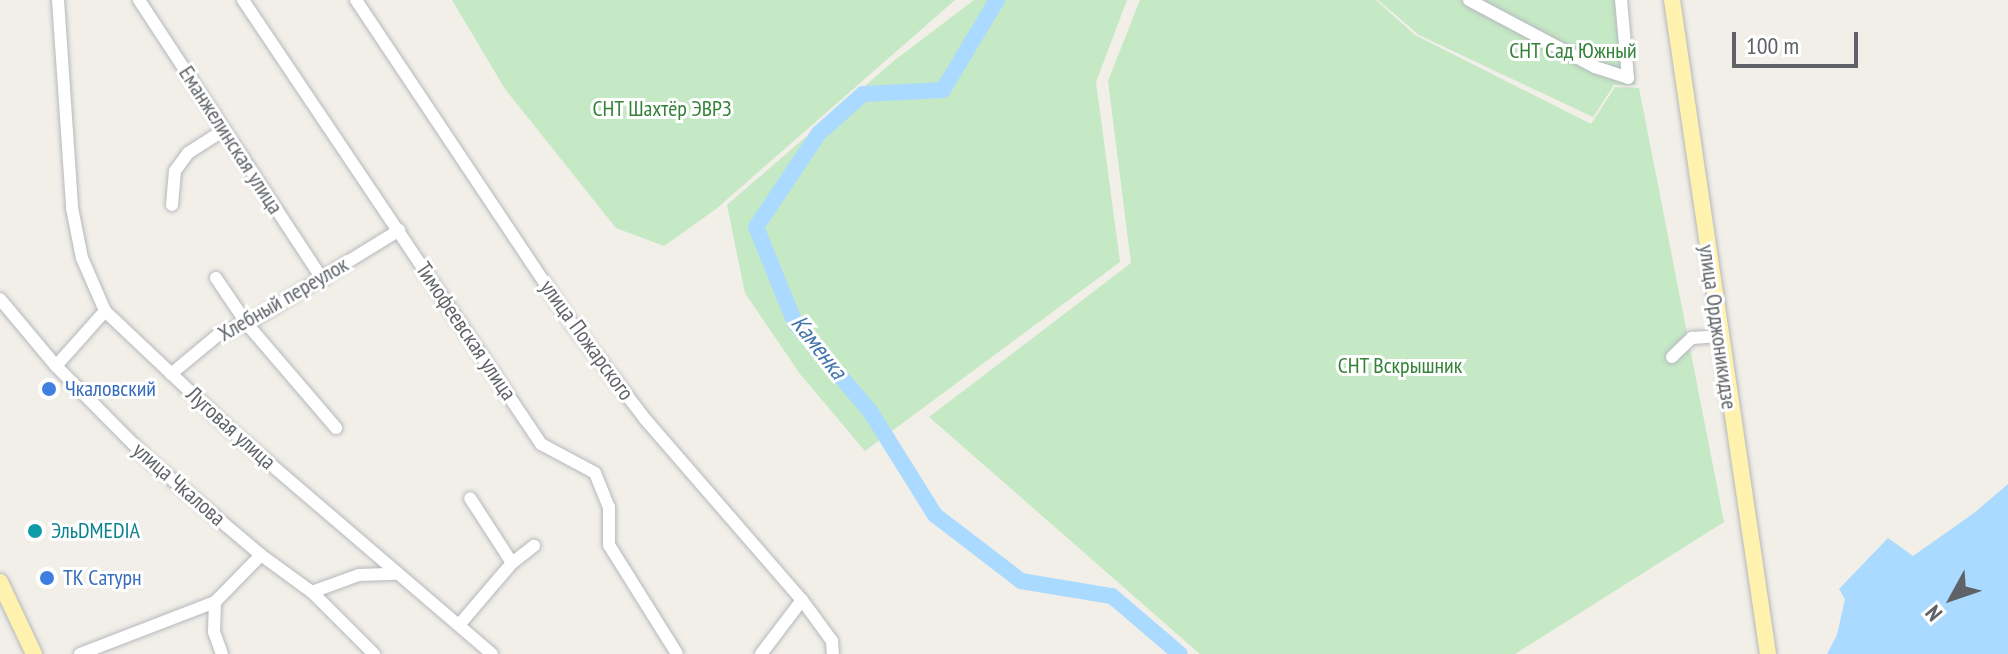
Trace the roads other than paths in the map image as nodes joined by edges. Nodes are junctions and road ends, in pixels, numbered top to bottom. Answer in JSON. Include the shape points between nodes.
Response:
{"nodes":[{"id":1,"x":58,"y":0,"type":"edge"},
{"id":2,"x":139,"y":0,"type":"edge"},
{"id":3,"x":243,"y":0,"type":"edge"},
{"id":4,"x":1469,"y":0,"type":"edge"},
{"id":5,"x":1621,"y":0,"type":"edge"},
{"id":6,"x":1672,"y":0,"type":"edge"},
{"id":7,"x":360,"y":3,"type":"edge"},
{"id":8,"x":224,"y":130,"type":"junction"},
{"id":9,"x":172,"y":205,"type":"dead end"},
{"id":10,"x":399,"y":230,"type":"junction"},
{"id":11,"x":216,"y":278,"type":"dead end"},
{"id":12,"x":323,"y":280,"type":"junction"},
{"id":13,"x":0,"y":299,"type":"edge"},
{"id":14,"x":105,"y":311,"type":"junction"},
{"id":15,"x":247,"y":324,"type":"junction"},
{"id":16,"x":1719,"y":336,"type":"junction"},
{"id":17,"x":1672,"y":357,"type":"dead end"},
{"id":18,"x":56,"y":366,"type":"junction"},
{"id":19,"x":171,"y":374,"type":"junction"},
{"id":20,"x":336,"y":428,"type":"dead end"},
{"id":21,"x":470,"y":498,"type":"dead end"},
{"id":22,"x":362,"y":544,"type":"junction"},
{"id":23,"x":534,"y":546,"type":"dead end"},
{"id":24,"x":261,"y":555,"type":"junction"},
{"id":25,"x":512,"y":563,"type":"junction"},
{"id":26,"x":395,"y":574,"type":"junction"},
{"id":27,"x":359,"y":575,"type":"junction"},
{"id":28,"x":0,"y":582,"type":"edge"},
{"id":29,"x":312,"y":592,"type":"junction"},
{"id":30,"x":802,"y":600,"type":"junction"},
{"id":31,"x":215,"y":602,"type":"junction"},
{"id":32,"x":459,"y":625,"type":"junction"},
{"id":33,"x":110,"y":641,"type":"junction"},
{"id":34,"x":34,"y":654,"type":"edge"},
{"id":35,"x":80,"y":654,"type":"edge"},
{"id":36,"x":114,"y":654,"type":"edge"},
{"id":37,"x":222,"y":654,"type":"edge"},
{"id":38,"x":374,"y":654,"type":"edge"},
{"id":39,"x":492,"y":654,"type":"edge"},
{"id":40,"x":677,"y":654,"type":"edge"},
{"id":41,"x":761,"y":654,"type":"edge"},
{"id":42,"x":833,"y":654,"type":"edge"},
{"id":43,"x":1768,"y":654,"type":"edge"}],
"edges":[{"from":1,"to":14,"type":"street","name":"Луговая улица","via":[[72,208],[82,258]]},
{"from":2,"to":8,"type":"street","name":"Еманжелинская улица"},
{"from":3,"to":10,"type":"street","name":"Тимофеевская улица"},
{"from":4,"to":5,"type":"street","via":[[1595,67],[1628,78]]},
{"from":6,"to":16,"type":"main road","name":"улица Орджоникидзе"},
{"from":7,"to":30,"type":"street","name":"улица Пожарского","via":[[573,325],[645,419]]},
{"from":8,"to":9,"type":"street","via":[[188,153],[175,171]]},
{"from":8,"to":12,"type":"street","name":"Еманжелинская улица"},
{"from":10,"to":12,"type":"street","name":"Хлебный переулок"},
{"from":10,"to":40,"type":"street","name":"Тимофеевская улица","via":[[541,444],[595,473],[609,507],[609,545]]},
{"from":11,"to":15,"type":"street"},
{"from":12,"to":15,"type":"street","name":"Хлебный переулок"},
{"from":13,"to":18,"type":"street","name":"улица Чкалова"},
{"from":14,"to":18,"type":"street"},
{"from":14,"to":19,"type":"street","name":"Луговая улица"},
{"from":15,"to":19,"type":"street","name":"Хлебный переулок","via":[[219,334]]},
{"from":15,"to":20,"type":"street"},
{"from":16,"to":17,"type":"street","via":[[1692,338]]},
{"from":16,"to":43,"type":"main road","name":"улица Орджоникидзе"},
{"from":18,"to":24,"type":"street","name":"улица Чкалова","via":[[149,460]]},
{"from":19,"to":22,"type":"street","name":"Луговая улица"},
{"from":21,"to":25,"type":"street"},
{"from":22,"to":26,"type":"street","name":"Луговая улица"},
{"from":22,"to":27,"type":"street","via":[[365,557]]},
{"from":23,"to":25,"type":"street"},
{"from":24,"to":29,"type":"street","name":"улица Чкалова"},
{"from":24,"to":31,"type":"street"},
{"from":25,"to":32,"type":"street"},
{"from":26,"to":27,"type":"street"},
{"from":26,"to":32,"type":"street","name":"Луговая улица"},
{"from":27,"to":29,"type":"street"},
{"from":28,"to":34,"type":"main road"},
{"from":29,"to":38,"type":"street","name":"улица Чкалова"},
{"from":30,"to":41,"type":"street"},
{"from":30,"to":42,"type":"street","name":"улица Пожарского","via":[[832,641]]},
{"from":31,"to":33,"type":"street"},
{"from":31,"to":37,"type":"street","via":[[214,632]]},
{"from":32,"to":39,"type":"street","name":"Луговая улица"},
{"from":33,"to":35,"type":"street"},
{"from":33,"to":36,"type":"street"}]}
